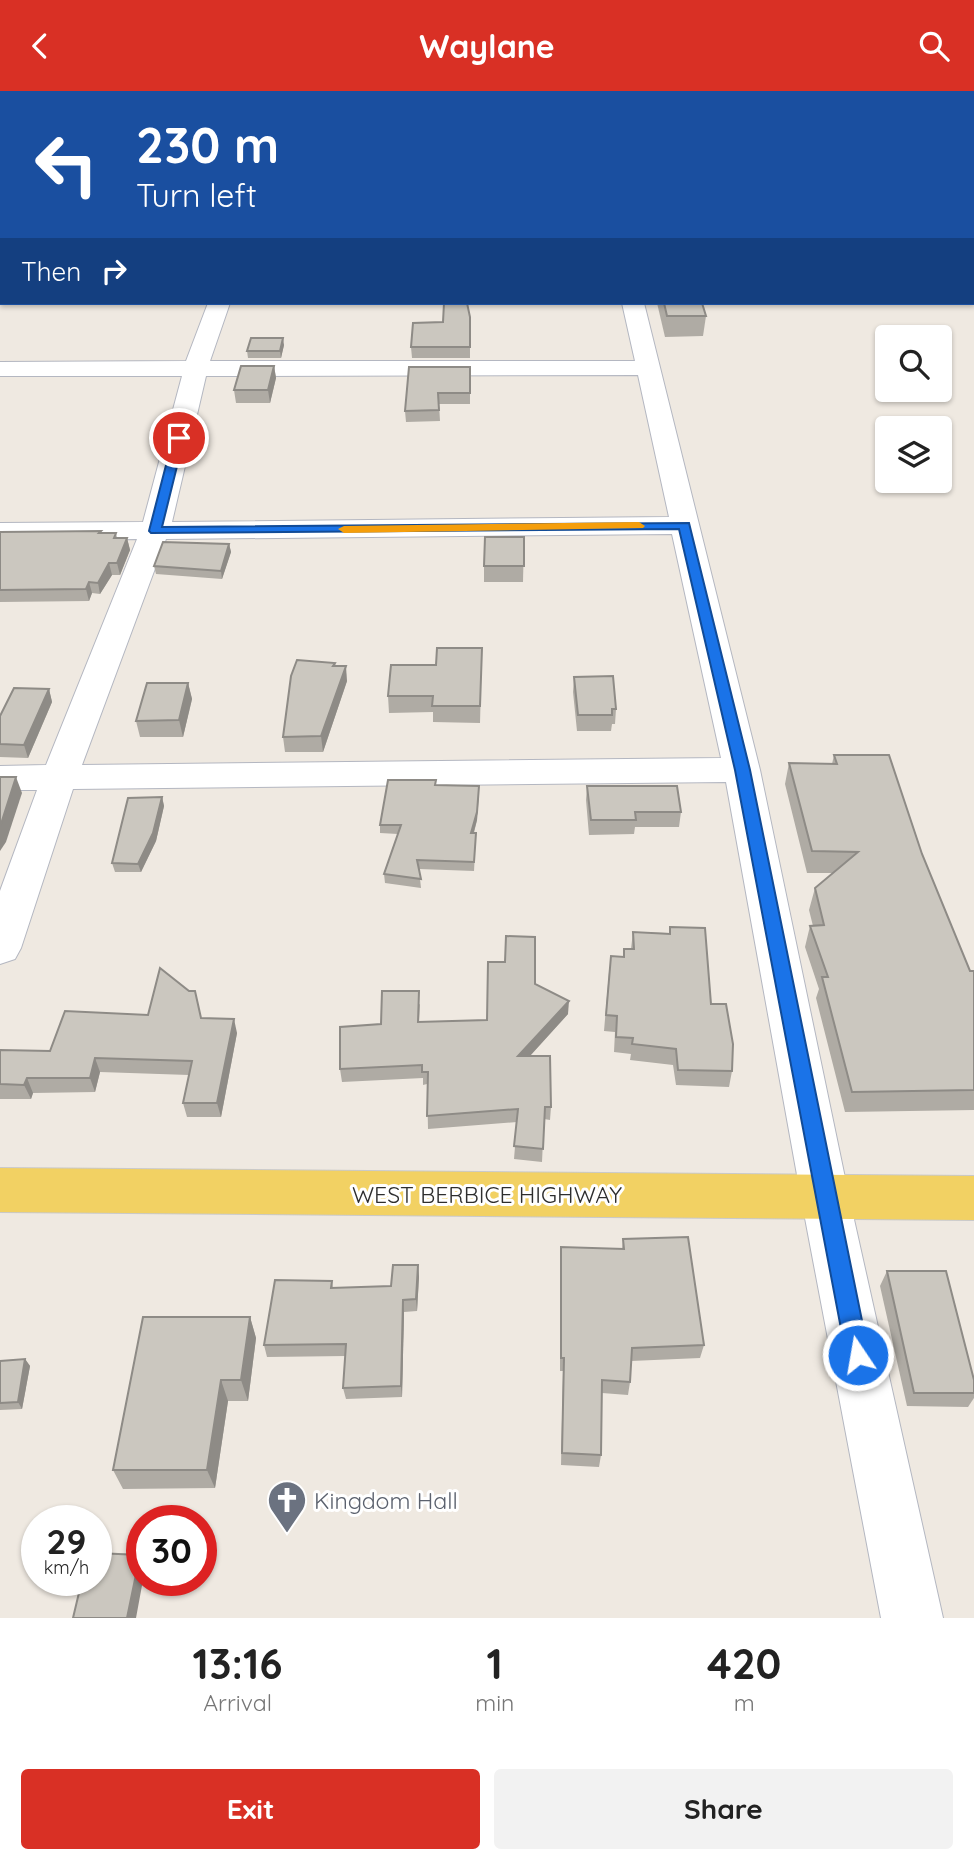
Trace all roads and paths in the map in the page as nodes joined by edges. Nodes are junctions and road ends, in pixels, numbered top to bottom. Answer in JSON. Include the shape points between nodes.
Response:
{"nodes":[{"id":1,"x":218,"y":305,"type":"edge"},
{"id":2,"x":633,"y":305,"type":"edge"},
{"id":3,"x":196,"y":368,"type":"junction"},
{"id":4,"x":648,"y":368,"type":"junction"},
{"id":5,"x":0,"y":369,"type":"edge"},
{"id":6,"x":685,"y":525,"type":"junction"},
{"id":7,"x":155,"y":531,"type":"junction"},
{"id":8,"x":0,"y":532,"type":"edge"},
{"id":9,"x":743,"y":770,"type":"junction"},
{"id":10,"x":60,"y":775,"type":"junction"},
{"id":11,"x":0,"y":778,"type":"edge"},
{"id":12,"x":0,"y":948,"type":"edge"},
{"id":13,"x":0,"y":1190,"type":"edge"},
{"id":14,"x":825,"y":1197,"type":"junction"},
{"id":15,"x":974,"y":1198,"type":"edge"},
{"id":16,"x":912,"y":1618,"type":"edge"}],
"edges":[{"from":1,"to":3,"type":"street"},
{"from":2,"to":4,"type":"street"},
{"from":3,"to":4,"type":"street"},
{"from":3,"to":5,"type":"street"},
{"from":3,"to":7,"type":"street"},
{"from":4,"to":6,"type":"street"},
{"from":6,"to":7,"type":"street"},
{"from":6,"to":9,"type":"street"},
{"from":7,"to":8,"type":"street"},
{"from":7,"to":10,"type":"street"},
{"from":9,"to":10,"type":"street"},
{"from":9,"to":14,"type":"street"},
{"from":10,"to":11,"type":"street"},
{"from":10,"to":12,"type":"street"},
{"from":13,"to":14,"type":"main road","name":"WEST BERBICE HIGHWAY"},
{"from":14,"to":15,"type":"main road","name":"WEST BERBICE HIGHWAY"},
{"from":14,"to":16,"type":"street"}]}
